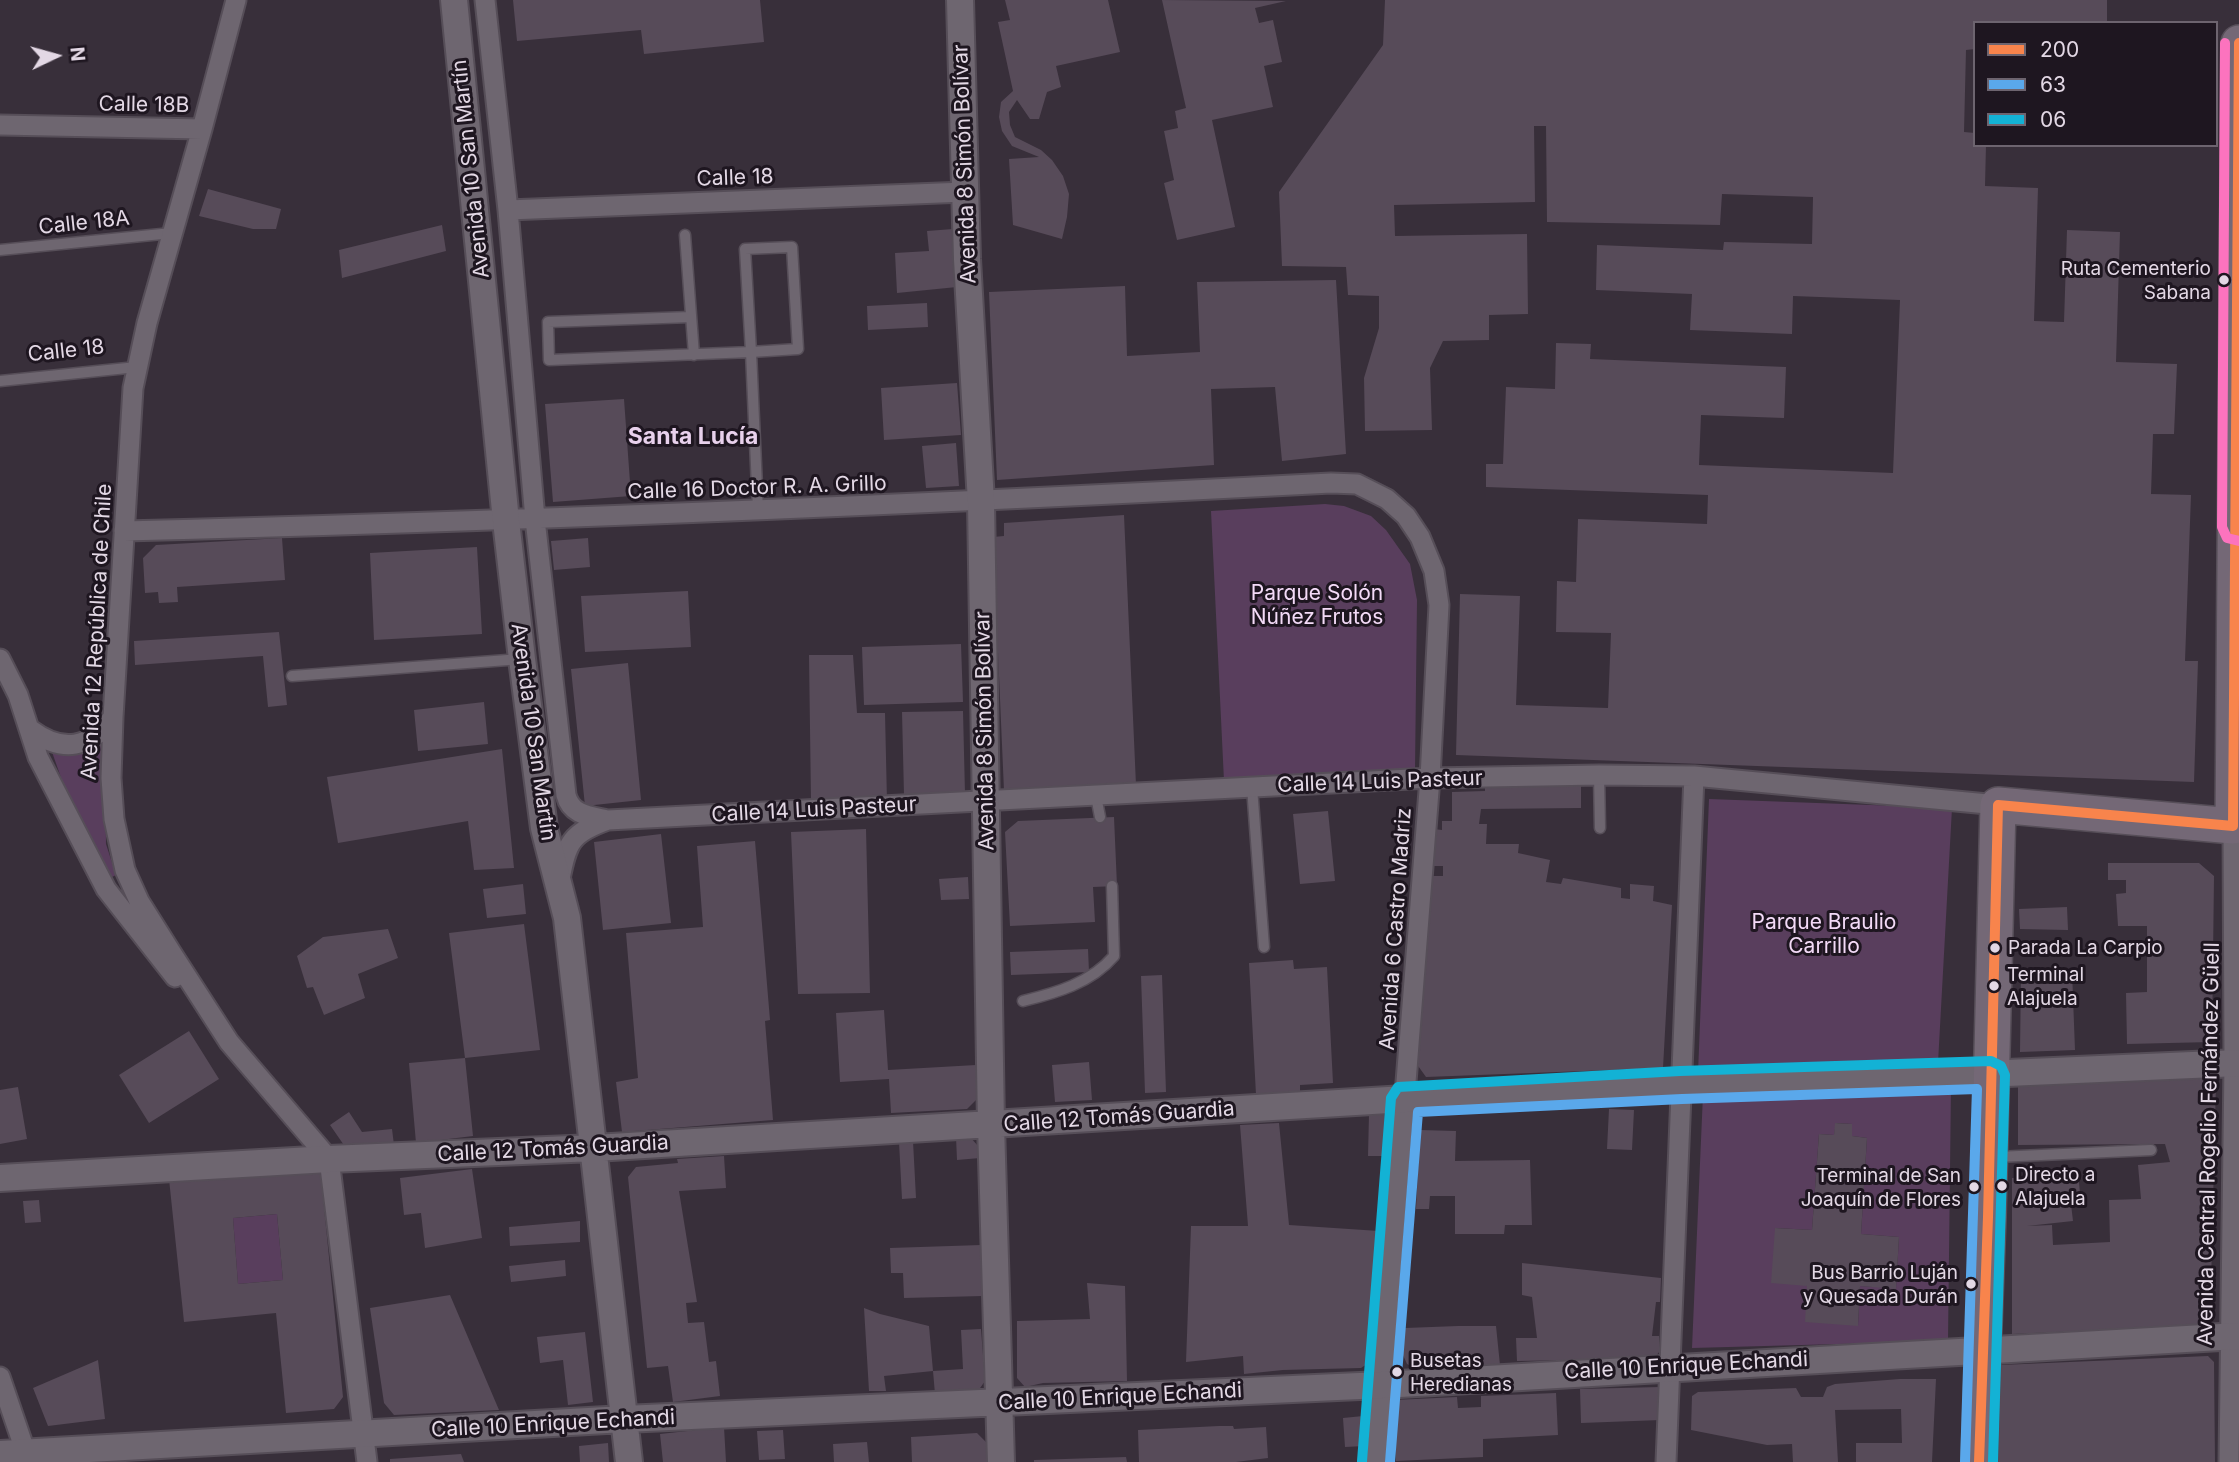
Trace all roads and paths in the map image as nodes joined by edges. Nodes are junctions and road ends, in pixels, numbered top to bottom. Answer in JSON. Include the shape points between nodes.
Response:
{"nodes":[{"id":1,"x":236,"y":0,"type":"edge"},
{"id":2,"x":454,"y":0,"type":"edge"},
{"id":3,"x":485,"y":0,"type":"edge"},
{"id":4,"x":960,"y":0,"type":"edge"},
{"id":5,"x":2239,"y":43,"type":"edge"},
{"id":6,"x":0,"y":125,"type":"edge"},
{"id":7,"x":202,"y":129,"type":"junction"},
{"id":8,"x":965,"y":192,"type":"junction"},
{"id":9,"x":508,"y":210,"type":"junction"},
{"id":10,"x":172,"y":233,"type":"junction"},
{"id":11,"x":685,"y":235,"type":"dead end"},
{"id":12,"x":0,"y":250,"type":"edge"},
{"id":13,"x":691,"y":317,"type":"junction"},
{"id":14,"x":751,"y":352,"type":"junction"},
{"id":15,"x":694,"y":355,"type":"junction"},
{"id":16,"x":136,"y":367,"type":"junction"},
{"id":17,"x":0,"y":381,"type":"edge"},
{"id":18,"x":1387,"y":499,"type":"joint"},
{"id":19,"x":981,"y":502,"type":"junction"},
{"id":20,"x":758,"y":510,"type":"junction"},
{"id":21,"x":535,"y":519,"type":"junction"},
{"id":22,"x":506,"y":521,"type":"junction"},
{"id":23,"x":2237,"y":527,"type":"edge"},
{"id":24,"x":124,"y":531,"type":"junction"},
{"id":25,"x":0,"y":659,"type":"edge"},
{"id":26,"x":522,"y":659,"type":"junction"},
{"id":27,"x":292,"y":676,"type":"dead end"},
{"id":28,"x":9,"y":696,"type":"edge"},
{"id":29,"x":113,"y":717,"type":"junction"},
{"id":30,"x":31,"y":730,"type":"junction"},
{"id":31,"x":1599,"y":775,"type":"junction"},
{"id":32,"x":1694,"y":776,"type":"junction"},
{"id":33,"x":1430,"y":778,"type":"junction"},
{"id":34,"x":1252,"y":788,"type":"junction"},
{"id":35,"x":1096,"y":796,"type":"junction"},
{"id":36,"x":986,"y":802,"type":"junction"},
{"id":37,"x":1998,"y":805,"type":"junction"},
{"id":38,"x":1100,"y":817,"type":"dead end"},
{"id":39,"x":608,"y":820,"type":"junction"},
{"id":40,"x":2236,"y":825,"type":"edge"},
{"id":41,"x":1600,"y":828,"type":"dead end"},
{"id":42,"x":559,"y":883,"type":"junction"},
{"id":43,"x":1112,"y":886,"type":"dead end"},
{"id":44,"x":1264,"y":947,"type":"dead end"},
{"id":45,"x":1023,"y":1001,"type":"dead end"},
{"id":46,"x":229,"y":1042,"type":"junction"},
{"id":47,"x":2236,"y":1063,"type":"edge"},
{"id":48,"x":1991,"y":1075,"type":"junction"},
{"id":49,"x":1681,"y":1086,"type":"junction"},
{"id":50,"x":1405,"y":1099,"type":"junction"},
{"id":51,"x":991,"y":1125,"type":"junction"},
{"id":52,"x":595,"y":1148,"type":"junction"},
{"id":53,"x":2151,"y":1150,"type":"dead end"},
{"id":54,"x":1989,"y":1157,"type":"junction"},
{"id":55,"x":329,"y":1159,"type":"junction"},
{"id":56,"x":0,"y":1178,"type":"edge"},
{"id":57,"x":2234,"y":1336,"type":"edge"},
{"id":58,"x":1984,"y":1350,"type":"junction"},
{"id":59,"x":1669,"y":1367,"type":"junction"},
{"id":60,"x":0,"y":1377,"type":"edge"},
{"id":61,"x":1382,"y":1385,"type":"junction"},
{"id":62,"x":1000,"y":1402,"type":"junction"},
{"id":63,"x":624,"y":1419,"type":"junction"},
{"id":64,"x":363,"y":1434,"type":"junction"},
{"id":65,"x":18,"y":1456,"type":"edge"},
{"id":66,"x":367,"y":1462,"type":"edge"},
{"id":67,"x":629,"y":1462,"type":"edge"},
{"id":68,"x":1001,"y":1462,"type":"edge"},
{"id":69,"x":1376,"y":1462,"type":"edge"},
{"id":70,"x":1666,"y":1462,"type":"edge"},
{"id":71,"x":1979,"y":1462,"type":"edge"},
{"id":72,"x":2229,"y":1462,"type":"edge"}],
"edges":[{"from":1,"to":7,"type":"street","name":"Avenida 12 República de Chile"},
{"from":2,"to":22,"type":"street","name":"Avenida 10 San Martín"},
{"from":3,"to":9,"type":"street","name":"Avenida 10 San Martín"},
{"from":4,"to":8,"type":"street","name":"Avenida 8 Simón Bolívar"},
{"from":5,"to":23,"type":"highway"},
{"from":6,"to":7,"type":"street","name":"Calle 18B"},
{"from":7,"to":10,"type":"street","name":"Avenida 12 República de Chile"},
{"from":8,"to":9,"type":"street","name":"Calle 18"},
{"from":8,"to":19,"type":"street","name":"Avenida 8 Simón Bolívar"},
{"from":9,"to":21,"type":"street","name":"Avenida 10 San Martín"},
{"from":10,"to":12,"type":"lane","name":"Calle 18A"},
{"from":10,"to":16,"type":"street","name":"Avenida 12 República de Chile"},
{"from":11,"to":13,"type":"lane"},
{"from":13,"to":15,"type":"lane"},
{"from":13,"to":15,"type":"lane","via":[[548,322],[549,360]]},
{"from":14,"to":14,"type":"lane","via":[[745,249],[792,247],[798,349]]},
{"from":14,"to":15,"type":"lane"},
{"from":14,"to":20,"type":"lane"},
{"from":16,"to":17,"type":"lane","name":"Calle 18"},
{"from":16,"to":24,"type":"street","name":"Avenida 12 República de Chile"},
{"from":18,"to":19,"type":"street","name":"Calle 16 Doctor R. A. Grillo","via":[[1357,484],[1331,483]]},
{"from":18,"to":33,"type":"street","name":"Avenida 6 Castro Madriz","via":[[1420,537],[1434,572],[1438,605]]},
{"from":19,"to":20,"type":"street","name":"Calle 16 Doctor R. A. Grillo"},
{"from":19,"to":36,"type":"street","name":"Avenida 8 Simón Bolívar"},
{"from":20,"to":21,"type":"street","name":"Calle 16 Doctor R. A. Grillo"},
{"from":21,"to":22,"type":"street","name":"Calle 16 Doctor R. A. Grillo"},
{"from":21,"to":39,"type":"street","name":"Avenida 10 San Martín","via":[[566,795],[573,810]]},
{"from":22,"to":24,"type":"street","name":"Calle 16 Doctor R. A. Grillo"},
{"from":22,"to":26,"type":"street","name":"Avenida 10 San Martín"},
{"from":23,"to":40,"type":"highway"},
{"from":24,"to":29,"type":"street","name":"Avenida 12 República de Chile"},
{"from":25,"to":28,"type":"street"},
{"from":26,"to":27,"type":"lane"},
{"from":26,"to":42,"type":"street","name":"Avenida 10 San Martín","via":[[544,828]]},
{"from":28,"to":30,"type":"street"},
{"from":29,"to":30,"type":"street","via":[[97,735],[75,744],[59,744]]},
{"from":29,"to":46,"type":"street","name":"Avenida 12 República de Chile","via":[[114,819],[125,870],[139,901]]},
{"from":30,"to":46,"type":"street","via":[[38,757],[106,889]]},
{"from":31,"to":32,"type":"street","name":"Calle 14 Luis Pasteur"},
{"from":31,"to":33,"type":"street","name":"Calle 14 Luis Pasteur"},
{"from":31,"to":41,"type":"lane"},
{"from":32,"to":37,"type":"street","name":"Calle 14 Luis Pasteur"},
{"from":32,"to":49,"type":"street"},
{"from":33,"to":34,"type":"street","name":"Calle 14 Luis Pasteur"},
{"from":33,"to":50,"type":"street","name":"Avenida 6 Castro Madriz"},
{"from":34,"to":35,"type":"street","name":"Calle 14 Luis Pasteur"},
{"from":34,"to":44,"type":"lane"},
{"from":35,"to":36,"type":"street","name":"Calle 14 Luis Pasteur"},
{"from":35,"to":38,"type":"lane"},
{"from":36,"to":39,"type":"street","name":"Calle 14 Luis Pasteur"},
{"from":36,"to":51,"type":"street","name":"Avenida 8 Simón Bolívar"},
{"from":37,"to":40,"type":"highway","name":"Calle 14 Luis Pasteur"},
{"from":37,"to":48,"type":"highway"},
{"from":39,"to":42,"type":"street","name":"Calle 14 Luis Pasteur","via":[[567,845]]},
{"from":40,"to":47,"type":"street","name":"Avenida Central Rogelio Fernández Güell"},
{"from":42,"to":52,"type":"street","name":"Avenida 10 San Martín"},
{"from":43,"to":45,"type":"lane","via":[[1114,956],[1069,987]]},
{"from":46,"to":55,"type":"street","name":"Avenida 12 República de Chile"},
{"from":47,"to":48,"type":"street","name":"Calle 12 Tomás Guardia"},
{"from":47,"to":57,"type":"street","name":"Avenida Central Rogelio Fernández Güell"},
{"from":48,"to":49,"type":"street","name":"Calle 12 Tomás Guardia"},
{"from":48,"to":54,"type":"highway"},
{"from":49,"to":50,"type":"street","name":"Calle 12 Tomás Guardia"},
{"from":49,"to":59,"type":"street"},
{"from":50,"to":51,"type":"street","name":"Calle 12 Tomás Guardia"},
{"from":50,"to":61,"type":"street","name":"Avenida 6 Castro Madriz"},
{"from":51,"to":52,"type":"street","name":"Calle 12 Tomás Guardia"},
{"from":51,"to":62,"type":"street","name":"Avenida 8 Simón Bolívar"},
{"from":52,"to":55,"type":"street","name":"Calle 12 Tomás Guardia"},
{"from":52,"to":63,"type":"street","name":"Avenida 10 San Martín"},
{"from":53,"to":54,"type":"lane"},
{"from":54,"to":58,"type":"highway"},
{"from":55,"to":56,"type":"street","name":"Calle 12 Tomás Guardia"},
{"from":55,"to":64,"type":"street"},
{"from":57,"to":58,"type":"street","name":"Calle 10 Enrique Echandi"},
{"from":57,"to":72,"type":"street","name":"Avenida Central Rogelio Fernández Güell"},
{"from":58,"to":59,"type":"street","name":"Calle 10 Enrique Echandi"},
{"from":58,"to":71,"type":"highway"},
{"from":59,"to":61,"type":"street","name":"Calle 10 Enrique Echandi"},
{"from":59,"to":70,"type":"street"},
{"from":60,"to":65,"type":"street"},
{"from":61,"to":62,"type":"street","name":"Calle 10 Enrique Echandi"},
{"from":61,"to":69,"type":"street","name":"Avenida 6 Castro Madriz"},
{"from":62,"to":63,"type":"street","name":"Calle 10 Enrique Echandi"},
{"from":62,"to":68,"type":"street","name":"Avenida 8 Simón Bolívar"},
{"from":63,"to":64,"type":"street","name":"Calle 10 Enrique Echandi"},
{"from":63,"to":67,"type":"street","name":"Avenida 10 San Martín"},
{"from":64,"to":65,"type":"street","name":"Calle 10 Enrique Echandi"},
{"from":64,"to":66,"type":"street"}]}
